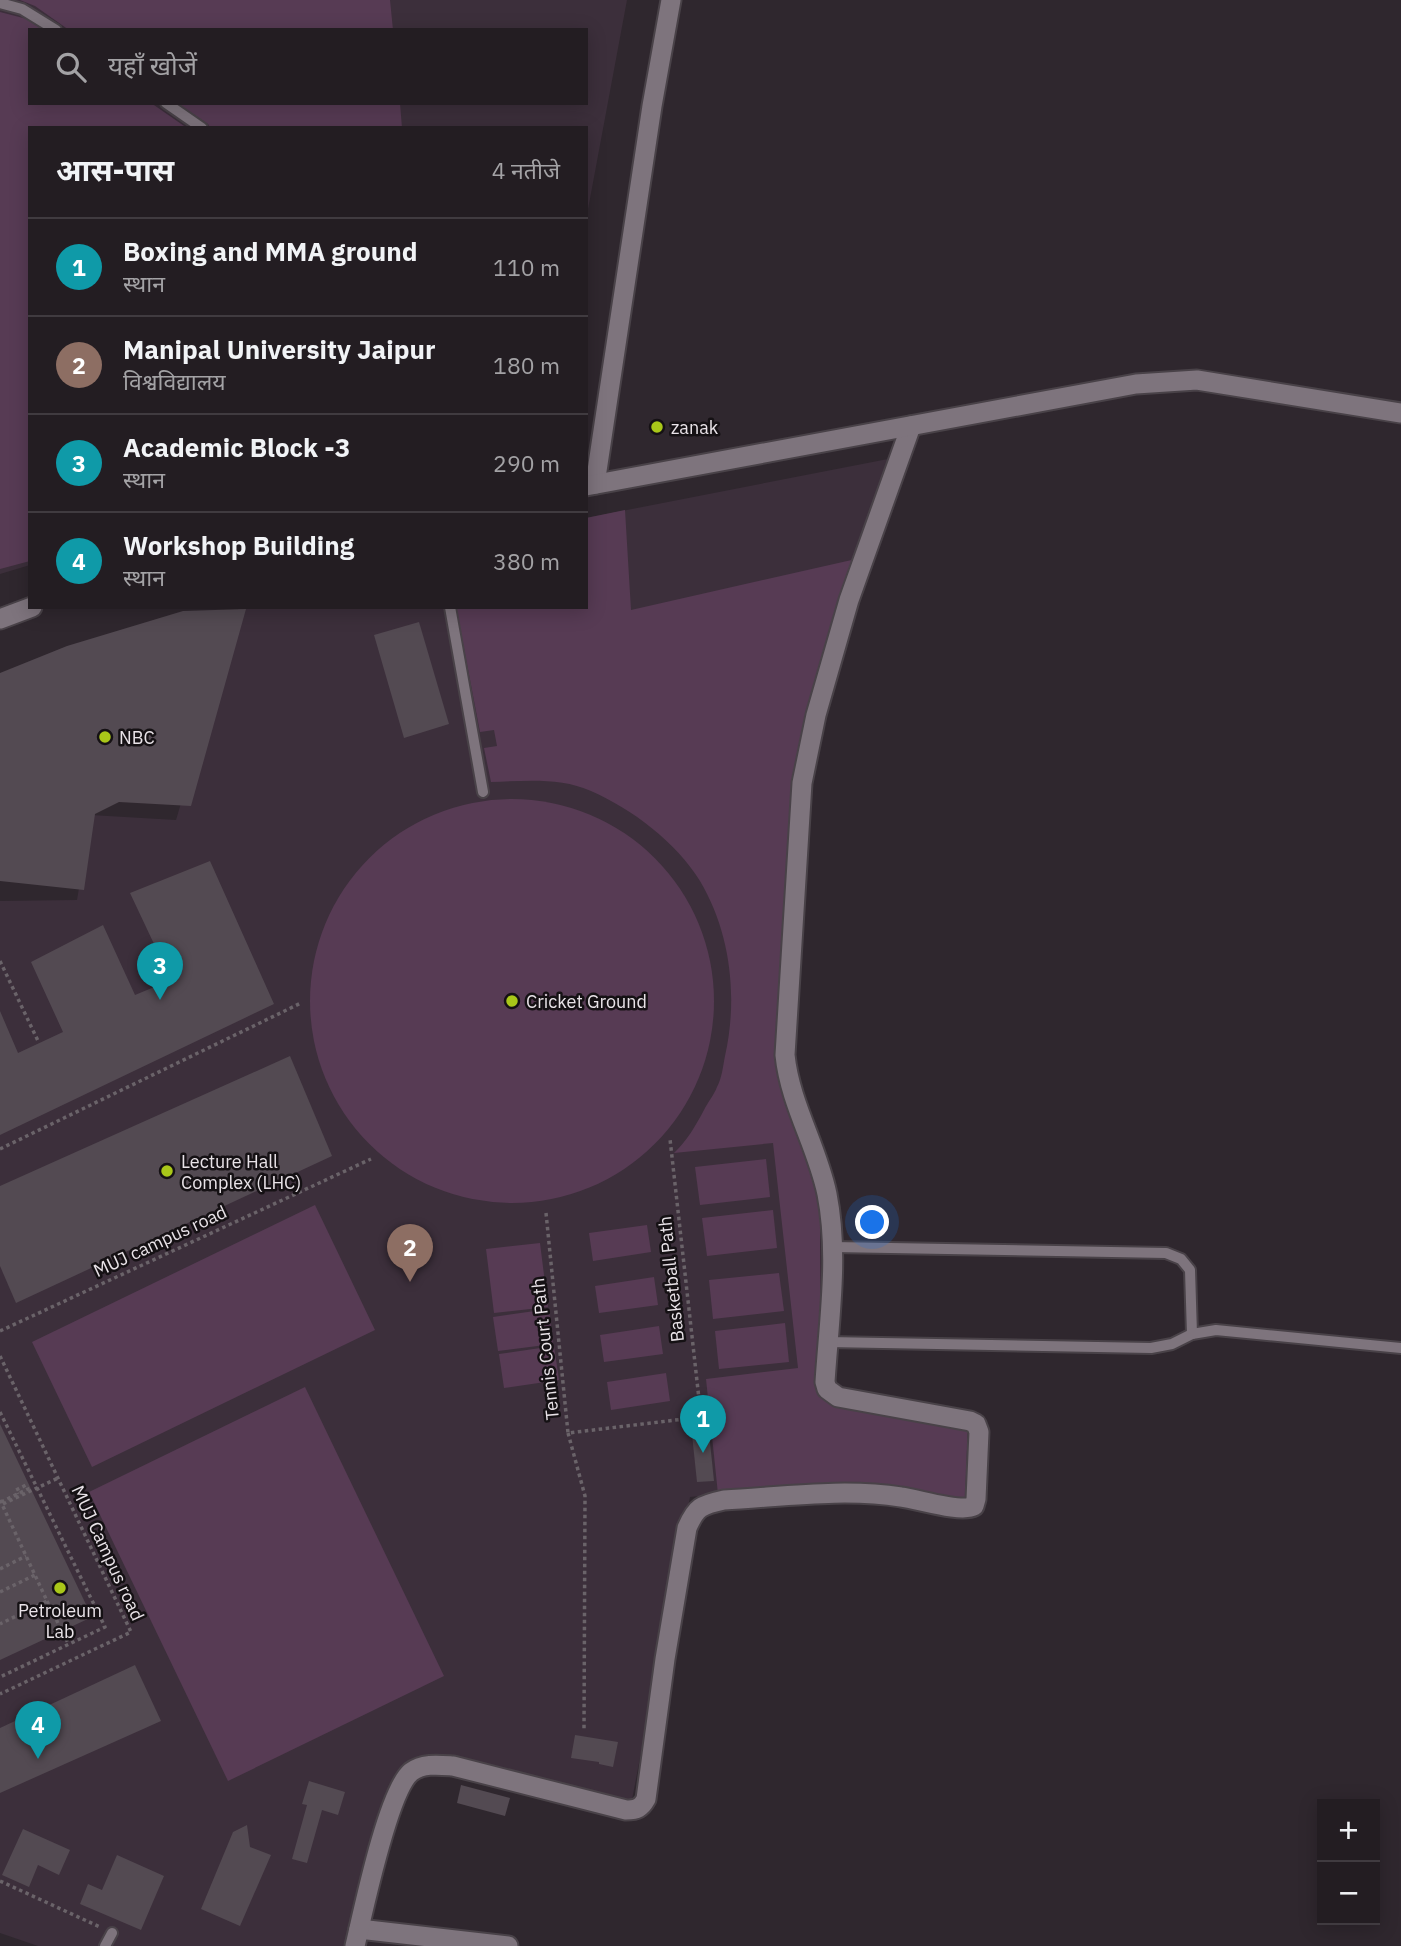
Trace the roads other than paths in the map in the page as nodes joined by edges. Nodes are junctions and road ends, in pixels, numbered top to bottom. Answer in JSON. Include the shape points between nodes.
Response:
{"nodes":[{"id":1,"x":671,"y":0,"type":"edge"},
{"id":2,"x":0,"y":3,"type":"edge"},
{"id":3,"x":53,"y":28,"type":"edge"},
{"id":4,"x":169,"y":105,"type":"edge"},
{"id":5,"x":199,"y":126,"type":"edge"},
{"id":6,"x":1401,"y":413,"type":"edge"},
{"id":7,"x":911,"y":426,"type":"junction"},
{"id":8,"x":591,"y":485,"type":"edge"},
{"id":9,"x":28,"y":608,"type":"edge"},
{"id":10,"x":450,"y":609,"type":"edge"},
{"id":11,"x":0,"y":618,"type":"edge"},
{"id":12,"x":483,"y":792,"type":"dead end"},
{"id":13,"x":833,"y":1247,"type":"junction"},
{"id":14,"x":1192,"y":1334,"type":"junction"},
{"id":15,"x":828,"y":1342,"type":"junction"},
{"id":16,"x":1401,"y":1348,"type":"edge"},
{"id":17,"x":112,"y":1933,"type":"road end"},
{"id":18,"x":357,"y":1937,"type":"edge"},
{"id":19,"x":105,"y":1946,"type":"edge"},
{"id":20,"x":509,"y":1946,"type":"edge"}],
"edges":[{"from":1,"to":8,"type":"street"},
{"from":2,"to":3,"type":"lane","via":[[22,9]]},
{"from":4,"to":5,"type":"lane"},
{"from":6,"to":7,"type":"street","via":[[1197,380],[1136,383]]},
{"from":7,"to":8,"type":"street"},
{"from":7,"to":13,"type":"street","via":[[849,600],[802,783],[785,1055],[793,1099],[827,1194]]},
{"from":9,"to":11,"type":"street"},
{"from":10,"to":12,"type":"lane"},
{"from":13,"to":14,"type":"lane","via":[[1166,1253],[1181,1259],[1190,1270]]},
{"from":13,"to":15,"type":"street"},
{"from":14,"to":15,"type":"lane","via":[[1151,1348]]},
{"from":14,"to":16,"type":"lane","via":[[1216,1330]]},
{"from":15,"to":18,"type":"street","via":[[825,1382],[832,1394],[976,1424],[974,1506],[961,1510],[884,1494],[849,1494],[724,1500],[694,1512],[687,1528],[642,1807],[626,1810],[453,1766],[431,1765],[412,1772],[389,1812]]},
{"from":17,"to":19,"type":"lane"},
{"from":18,"to":20,"type":"street"}]}
